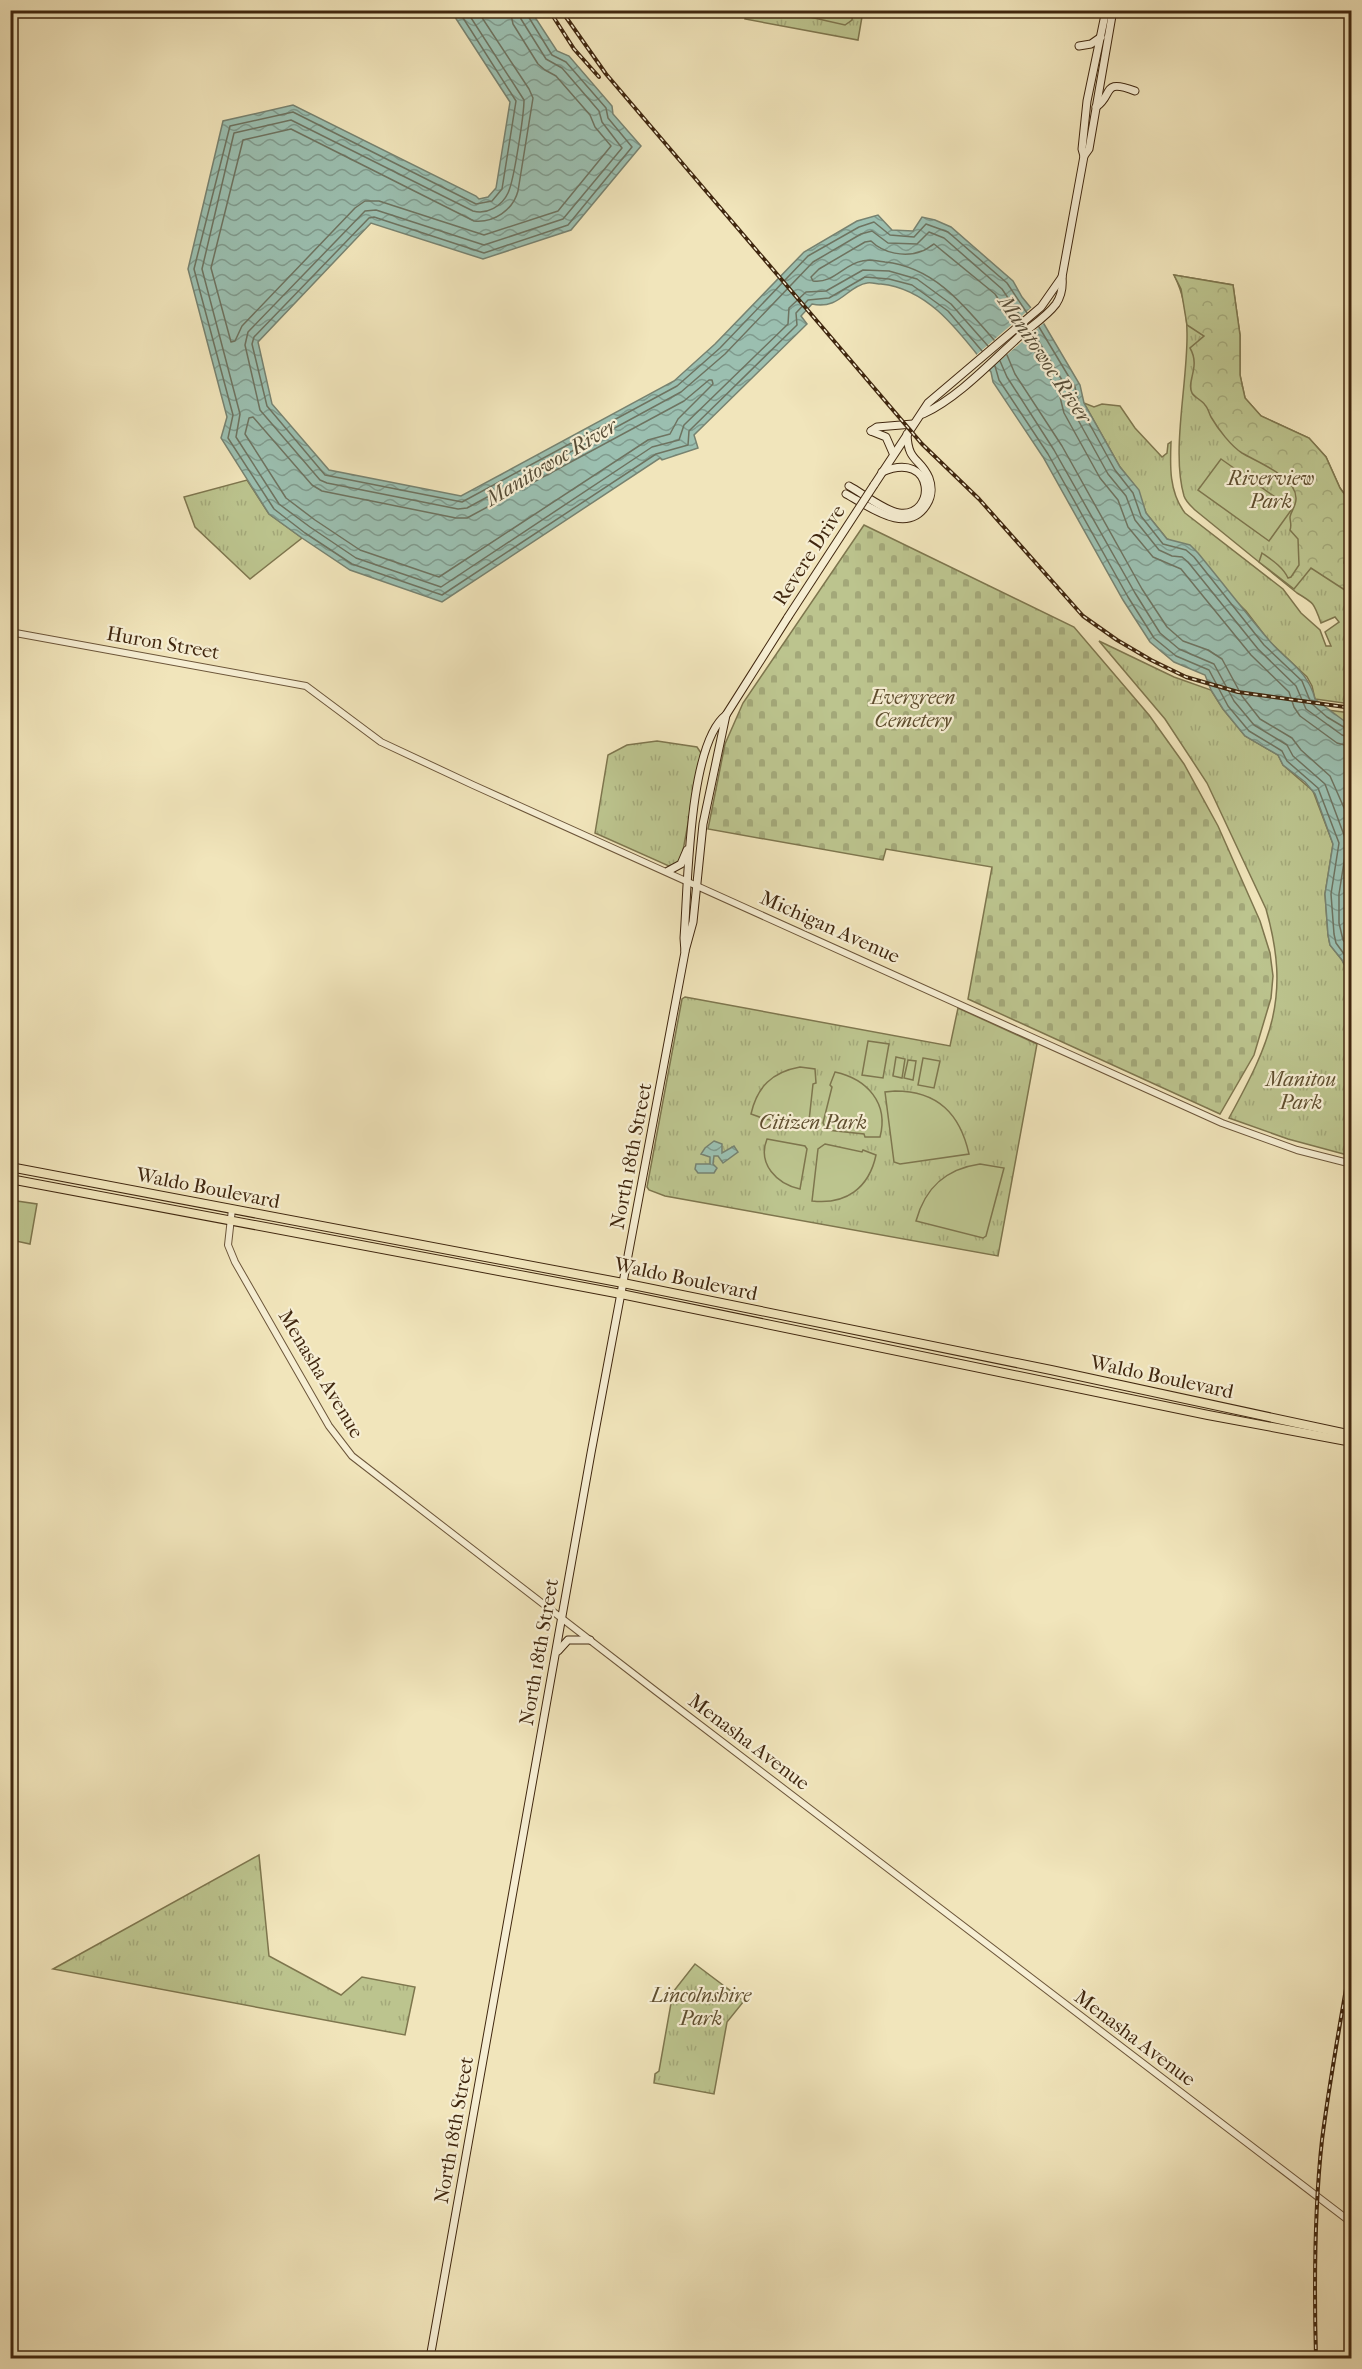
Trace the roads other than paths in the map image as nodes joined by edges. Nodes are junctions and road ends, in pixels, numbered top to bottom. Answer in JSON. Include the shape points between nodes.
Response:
{"nodes":[{"id":1,"x":1106,"y":10,"type":"edge"},
{"id":2,"x":1113,"y":10,"type":"edge"},
{"id":3,"x":1101,"y":37,"type":"junction"},
{"id":4,"x":1079,"y":45,"type":"dead end"},
{"id":5,"x":1090,"y":89,"type":"junction"},
{"id":6,"x":1135,"y":91,"type":"dead end"},
{"id":7,"x":1097,"y":104,"type":"junction"},
{"id":8,"x":1084,"y":156,"type":"junction"},
{"id":9,"x":1062,"y":277,"type":"junction"},
{"id":10,"x":923,"y":414,"type":"junction"},
{"id":11,"x":914,"y":424,"type":"junction"},
{"id":12,"x":907,"y":433,"type":"junction"},
{"id":13,"x":893,"y":453,"type":"junction"},
{"id":14,"x":882,"y":472,"type":"junction"},
{"id":15,"x":849,"y":486,"type":"dead end"},
{"id":16,"x":846,"y":494,"type":"dead end"},
{"id":17,"x":10,"y":632,"type":"edge"},
{"id":18,"x":310,"y":687,"type":"joint"},
{"id":19,"x":726,"y":715,"type":"junction"},
{"id":20,"x":707,"y":745,"type":"joint"},
{"id":21,"x":718,"y":746,"type":"joint"},
{"id":22,"x":691,"y":842,"type":"junction"},
{"id":23,"x":668,"y":871,"type":"junction"},
{"id":24,"x":688,"y":880,"type":"junction"},
{"id":25,"x":698,"y":885,"type":"junction"},
{"id":26,"x":685,"y":952,"type":"junction"},
{"id":27,"x":1352,"y":1164,"type":"edge"},
{"id":28,"x":10,"y":1167,"type":"edge"},
{"id":29,"x":10,"y":1179,"type":"edge"},
{"id":30,"x":232,"y":1209,"type":"junction"},
{"id":31,"x":230,"y":1220,"type":"junction"},
{"id":32,"x":623,"y":1283,"type":"junction"},
{"id":33,"x":621,"y":1294,"type":"junction"},
{"id":34,"x":1352,"y":1435,"type":"edge"},
{"id":35,"x":1352,"y":1442,"type":"edge"},
{"id":36,"x":563,"y":1619,"type":"junction"},
{"id":37,"x":590,"y":1641,"type":"junction"},
{"id":38,"x":556,"y":1653,"type":"junction"},
{"id":39,"x":1352,"y":2223,"type":"edge"},
{"id":40,"x":430,"y":2358,"type":"edge"}],
"edges":[{"from":1,"to":3,"type":"main road"},
{"from":2,"to":7,"type":"main road"},
{"from":3,"to":4,"type":"main road","via":[[1091,45]]},
{"from":3,"to":5,"type":"main road"},
{"from":5,"to":7,"type":"main road"},
{"from":5,"to":8,"type":"main road","via":[[1083,126]]},
{"from":6,"to":7,"type":"main road","via":[[1112,87],[1102,103]]},
{"from":7,"to":8,"type":"main road","via":[[1089,149]]},
{"from":8,"to":9,"type":"main road","name":"Revere Drive"},
{"from":9,"to":10,"type":"main road","name":"Revere Drive","via":[[1035,312],[928,404]]},
{"from":9,"to":10,"type":"main road","name":"Revere Drive","via":[[1058,300],[1041,319]]},
{"from":10,"to":11,"type":"main road","name":"Revere Drive"},
{"from":11,"to":12,"type":"main road","name":"Revere Drive"},
{"from":11,"to":13,"type":"main road","via":[[871,431],[886,437]]},
{"from":12,"to":13,"type":"main road","name":"Revere Drive"},
{"from":12,"to":16,"type":"main road","via":[[909,452],[926,472],[931,486],[929,500],[920,513],[895,519]]},
{"from":13,"to":14,"type":"main road","name":"Revere Drive"},
{"from":14,"to":15,"type":"main road","via":[[900,466],[918,472],[926,486],[922,503],[910,512],[895,512]]},
{"from":14,"to":19,"type":"main road","name":"Revere Drive","bridge":true},
{"from":17,"to":18,"type":"street","name":"Huron Street"},
{"from":18,"to":23,"type":"street","name":"Michigan Avenue","via":[[381,742]]},
{"from":19,"to":20,"type":"main road","name":"Revere Drive","via":[[718,721]]},
{"from":19,"to":21,"type":"main road","name":"Revere Drive"},
{"from":20,"to":22,"type":"main road","name":"North 18th Street"},
{"from":21,"to":25,"type":"main road","name":"North 18th Street","via":[[702,830]]},
{"from":22,"to":23,"type":"main road","via":[[681,864]]},
{"from":22,"to":24,"type":"main road","name":"North 18th Street"},
{"from":23,"to":24,"type":"street","name":"Michigan Avenue"},
{"from":24,"to":25,"type":"street","name":"Michigan Avenue"},
{"from":24,"to":26,"type":"main road","name":"North 18th Street"},
{"from":25,"to":26,"type":"main road","name":"North 18th Street"},
{"from":25,"to":27,"type":"street","name":"Michigan Avenue","via":[[1222,1123],[1296,1150]]},
{"from":26,"to":32,"type":"main road","name":"North 18th Street"},
{"from":28,"to":30,"type":"main road","name":"Waldo Boulevard"},
{"from":29,"to":31,"type":"main road","name":"Waldo Boulevard"},
{"from":30,"to":31,"type":"street","name":"Menasha Avenue"},
{"from":30,"to":32,"type":"main road","name":"Waldo Boulevard"},
{"from":31,"to":33,"type":"main road","name":"Waldo Boulevard"},
{"from":31,"to":36,"type":"street","name":"Menasha Avenue","via":[[228,1245],[235,1262],[341,1444]]},
{"from":32,"to":33,"type":"main road","name":"North 18th Street"},
{"from":32,"to":34,"type":"main road","name":"Waldo Boulevard"},
{"from":33,"to":35,"type":"main road","name":"Waldo Boulevard"},
{"from":33,"to":36,"type":"main road","name":"North 18th Street"},
{"from":36,"to":37,"type":"street","name":"Menasha Avenue"},
{"from":36,"to":38,"type":"main road","name":"North 18th Street"},
{"from":37,"to":38,"type":"main road","via":[[568,1640]]},
{"from":37,"to":39,"type":"street","name":"Menasha Avenue"},
{"from":38,"to":40,"type":"main road","name":"North 18th Street"}]}
